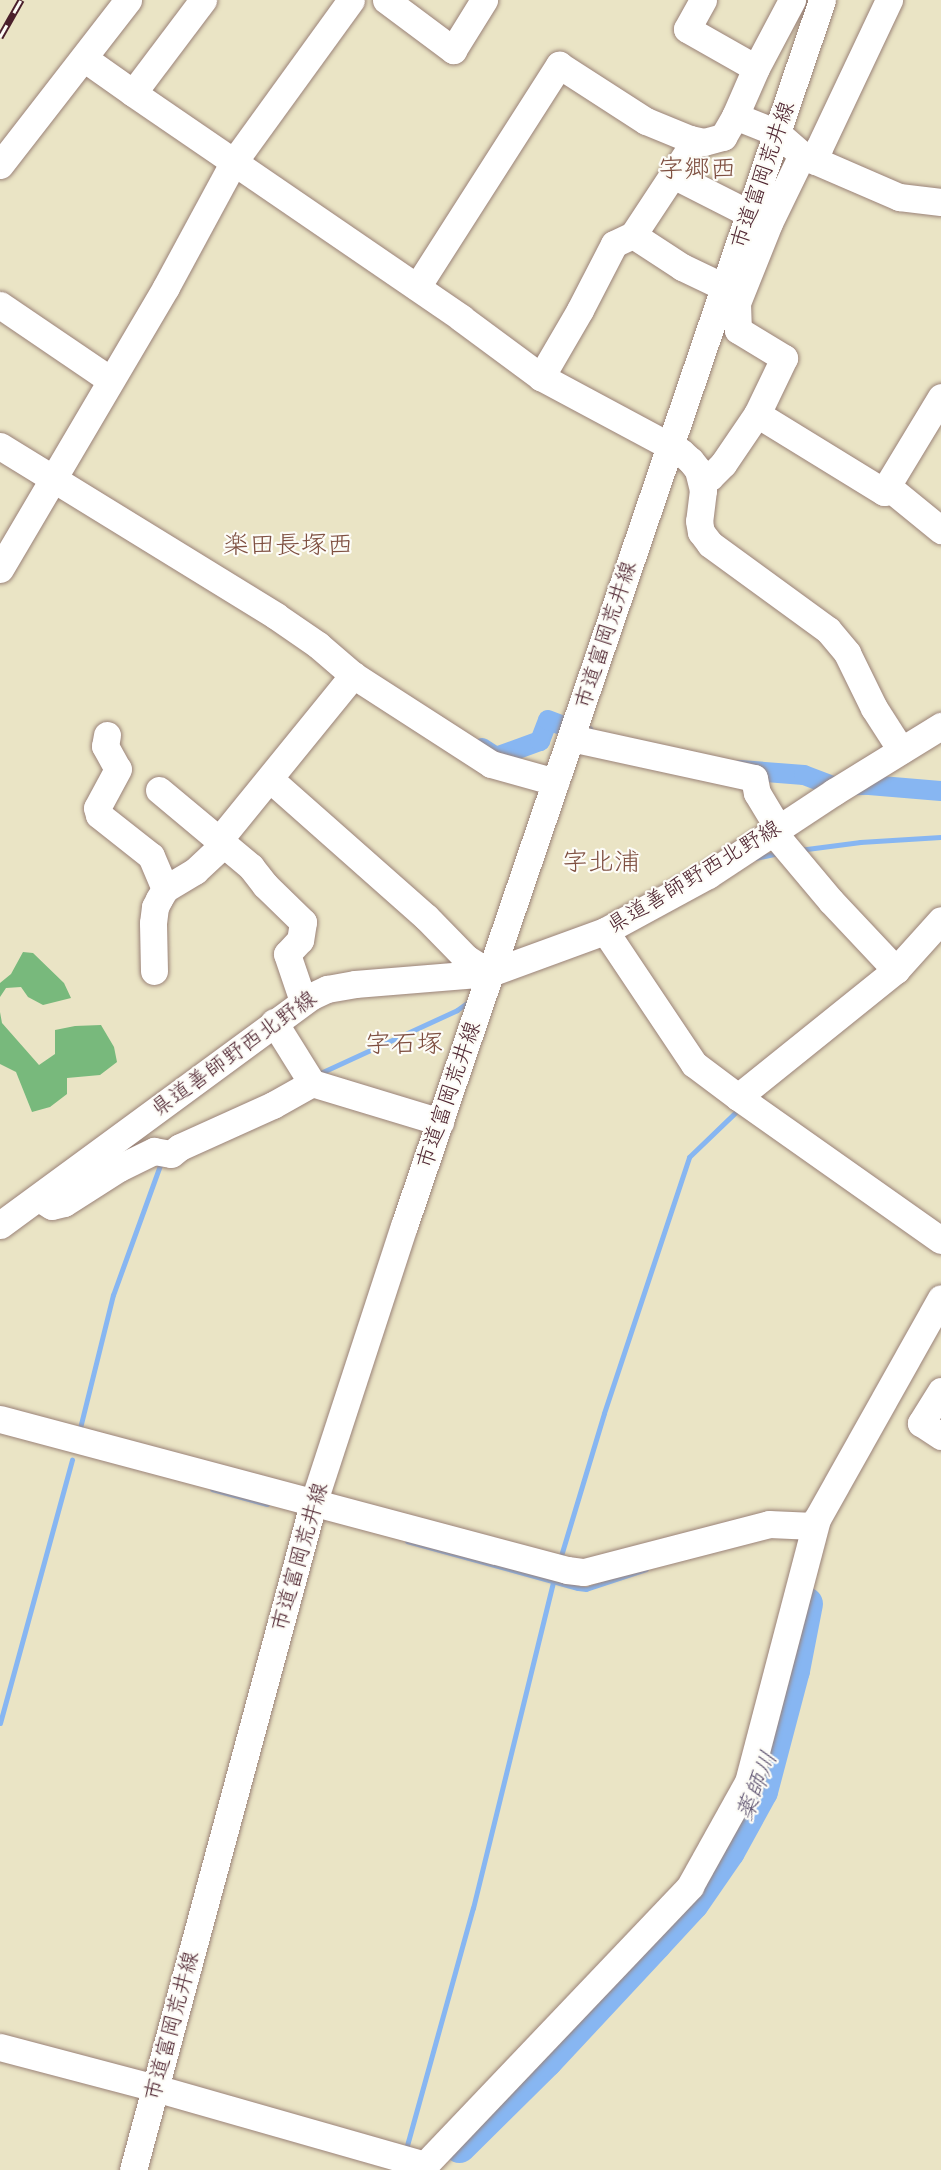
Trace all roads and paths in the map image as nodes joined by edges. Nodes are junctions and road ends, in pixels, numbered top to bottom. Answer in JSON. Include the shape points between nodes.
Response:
{"nodes":[{"id":1,"x":128,"y":0,"type":"edge"},
{"id":2,"x":203,"y":0,"type":"edge"},
{"id":3,"x":351,"y":0,"type":"edge"},
{"id":4,"x":386,"y":0,"type":"edge"},
{"id":5,"x":484,"y":0,"type":"edge"},
{"id":6,"x":703,"y":0,"type":"edge"},
{"id":7,"x":792,"y":0,"type":"edge"},
{"id":8,"x":822,"y":0,"type":"edge"},
{"id":9,"x":889,"y":0,"type":"edge"},
{"id":10,"x":85,"y":59,"type":"junction"},
{"id":11,"x":756,"y":68,"type":"junction"},
{"id":12,"x":133,"y":93,"type":"junction"},
{"id":13,"x":735,"y":116,"type":"junction"},
{"id":14,"x":777,"y":133,"type":"junction"},
{"id":15,"x":690,"y":139,"type":"junction"},
{"id":16,"x":809,"y":158,"type":"junction"},
{"id":17,"x":233,"y":163,"type":"junction"},
{"id":18,"x":0,"y":165,"type":"edge"},
{"id":19,"x":673,"y":175,"type":"junction"},
{"id":20,"x":941,"y":202,"type":"edge"},
{"id":21,"x":750,"y":214,"type":"junction"},
{"id":22,"x":633,"y":235,"type":"junction"},
{"id":23,"x":417,"y":287,"type":"junction"},
{"id":24,"x":724,"y":287,"type":"junction"},
{"id":25,"x":0,"y":305,"type":"edge"},
{"id":26,"x":541,"y":377,"type":"junction"},
{"id":27,"x":109,"y":380,"type":"junction"},
{"id":28,"x":941,"y":397,"type":"edge"},
{"id":29,"x":756,"y":414,"type":"junction"},
{"id":30,"x":0,"y":446,"type":"edge"},
{"id":31,"x":669,"y":447,"type":"junction"},
{"id":32,"x":57,"y":472,"type":"junction"},
{"id":33,"x":701,"y":479,"type":"junction"},
{"id":34,"x":892,"y":490,"type":"junction"},
{"id":35,"x":941,"y":530,"type":"edge"},
{"id":36,"x":0,"y":569,"type":"edge"},
{"id":37,"x":353,"y":675,"type":"junction"},
{"id":38,"x":941,"y":726,"type":"edge"},
{"id":39,"x":573,"y":732,"type":"junction"},
{"id":40,"x":107,"y":735,"type":"dead end"},
{"id":41,"x":901,"y":750,"type":"junction"},
{"id":42,"x":271,"y":780,"type":"junction"},
{"id":43,"x":556,"y":782,"type":"junction"},
{"id":44,"x":159,"y":790,"type":"dead end"},
{"id":45,"x":776,"y":830,"type":"junction"},
{"id":46,"x":221,"y":842,"type":"junction"},
{"id":47,"x":165,"y":889,"type":"junction"},
{"id":48,"x":941,"y":920,"type":"edge"},
{"id":49,"x":609,"y":940,"type":"junction"},
{"id":50,"x":896,"y":970,"type":"junction"},
{"id":51,"x":154,"y":971,"type":"dead end"},
{"id":52,"x":490,"y":973,"type":"junction"},
{"id":53,"x":303,"y":1001,"type":"junction"},
{"id":54,"x":274,"y":1022,"type":"junction"},
{"id":55,"x":312,"y":1083,"type":"junction"},
{"id":56,"x":745,"y":1103,"type":"junction"},
{"id":57,"x":440,"y":1122,"type":"junction"},
{"id":58,"x":39,"y":1198,"type":"junction"},
{"id":59,"x":0,"y":1225,"type":"edge"},
{"id":60,"x":941,"y":1240,"type":"edge"},
{"id":61,"x":941,"y":1298,"type":"edge"},
{"id":62,"x":941,"y":1391,"type":"edge"},
{"id":63,"x":0,"y":1419,"type":"edge"},
{"id":64,"x":941,"y":1436,"type":"edge"},
{"id":65,"x":310,"y":1515,"type":"junction"},
{"id":66,"x":811,"y":1536,"type":"junction"},
{"id":67,"x":0,"y":2047,"type":"edge"},
{"id":68,"x":155,"y":2088,"type":"junction"},
{"id":69,"x":423,"y":2168,"type":"edge"},
{"id":70,"x":133,"y":2170,"type":"edge"}],
"edges":[{"from":1,"to":10,"type":"street"},
{"from":2,"to":12,"type":"street"},
{"from":3,"to":17,"type":"street"},
{"from":4,"to":5,"type":"street","via":[[453,50]]},
{"from":6,"to":11,"type":"street","via":[[687,29]]},
{"from":7,"to":11,"type":"street"},
{"from":8,"to":14,"type":"street","name":"市道富岡荒井線"},
{"from":9,"to":16,"type":"street","via":[[819,148]]},
{"from":10,"to":12,"type":"street"},
{"from":10,"to":18,"type":"street"},
{"from":11,"to":13,"type":"street"},
{"from":12,"to":17,"type":"street"},
{"from":13,"to":14,"type":"street"},
{"from":13,"to":15,"type":"street","via":[[723,137],[704,142]]},
{"from":14,"to":16,"type":"street"},
{"from":14,"to":21,"type":"street","name":"市道富岡荒井線"},
{"from":15,"to":19,"type":"street","via":[[691,147]]},
{"from":15,"to":23,"type":"street","via":[[646,122],[559,65]]},
{"from":16,"to":20,"type":"street","via":[[899,197]]},
{"from":16,"to":29,"type":"street","via":[[769,223],[737,303],[738,330],[784,358]]},
{"from":17,"to":23,"type":"street"},
{"from":17,"to":27,"type":"street","via":[[166,287]]},
{"from":19,"to":21,"type":"street"},
{"from":19,"to":22,"type":"street"},
{"from":21,"to":24,"type":"street","name":"市道富岡荒井線"},
{"from":22,"to":24,"type":"street","via":[[682,267]]},
{"from":22,"to":26,"type":"street","via":[[614,244]]},
{"from":23,"to":26,"type":"street"},
{"from":24,"to":31,"type":"street","name":"市道富岡荒井線"},
{"from":25,"to":27,"type":"street"},
{"from":26,"to":31,"type":"street"},
{"from":27,"to":32,"type":"street"},
{"from":28,"to":34,"type":"street","via":[[887,486]]},
{"from":29,"to":33,"type":"street","via":[[723,465],[710,477]]},
{"from":29,"to":34,"type":"street","via":[[884,492]]},
{"from":30,"to":32,"type":"street"},
{"from":31,"to":33,"type":"street","via":[[691,461]]},
{"from":31,"to":39,"type":"street","name":"市道富岡荒井線"},
{"from":32,"to":36,"type":"street"},
{"from":32,"to":37,"type":"street","via":[[276,616]]},
{"from":33,"to":41,"type":"street","via":[[701,532],[710,544],[828,630],[847,653],[874,708]]},
{"from":34,"to":35,"type":"street"},
{"from":37,"to":42,"type":"street"},
{"from":37,"to":43,"type":"street","via":[[491,764]]},
{"from":38,"to":41,"type":"street","name":"県道善師野西北野線"},
{"from":39,"to":43,"type":"street","name":"市道富岡荒井線"},
{"from":39,"to":45,"type":"street","via":[[754,778]]},
{"from":40,"to":47,"type":"street","via":[[105,746],[118,769],[97,808],[99,815],[151,856]]},
{"from":41,"to":45,"type":"street","name":"県道善師野西北野線"},
{"from":42,"to":46,"type":"street"},
{"from":42,"to":52,"type":"street","via":[[426,917],[466,958]]},
{"from":43,"to":52,"type":"street","name":"市道富岡荒井線"},
{"from":44,"to":46,"type":"street"},
{"from":45,"to":49,"type":"street","name":"県道善師野西北野線"},
{"from":45,"to":50,"type":"street","via":[[831,901]]},
{"from":46,"to":47,"type":"street","via":[[195,871]]},
{"from":46,"to":53,"type":"street","via":[[251,867],[303,922],[300,940],[287,954]]},
{"from":47,"to":51,"type":"street","via":[[154,907]]},
{"from":48,"to":50,"type":"street"},
{"from":49,"to":52,"type":"street","name":"県道善師野西北野線"},
{"from":49,"to":56,"type":"street","via":[[694,1064]]},
{"from":50,"to":56,"type":"street"},
{"from":52,"to":53,"type":"street","name":"県道善師野西北野線","via":[[355,984],[327,989]]},
{"from":52,"to":57,"type":"street","name":"市道富岡荒井線"},
{"from":53,"to":54,"type":"street","name":"県道善師野西北野線"},
{"from":54,"to":55,"type":"street"},
{"from":54,"to":58,"type":"street","name":"県道善師野西北野線"},
{"from":55,"to":57,"type":"street"},
{"from":55,"to":58,"type":"street","via":[[171,1154],[154,1151],[64,1203],[52,1206]]},
{"from":56,"to":60,"type":"street"},
{"from":57,"to":65,"type":"street","name":"市道富岡荒井線"},
{"from":58,"to":59,"type":"street","name":"県道善師野西北野線"},
{"from":61,"to":66,"type":"street"},
{"from":62,"to":64,"type":"street","via":[[921,1423]]},
{"from":63,"to":65,"type":"street"},
{"from":65,"to":66,"type":"street","via":[[584,1572],[769,1524]]},
{"from":65,"to":68,"type":"street","name":"市道富岡荒井線"},
{"from":66,"to":69,"type":"street","via":[[748,1782],[690,1886]]},
{"from":67,"to":68,"type":"street"},
{"from":68,"to":69,"type":"street"},
{"from":68,"to":70,"type":"street","name":"市道富岡荒井線"}]}
